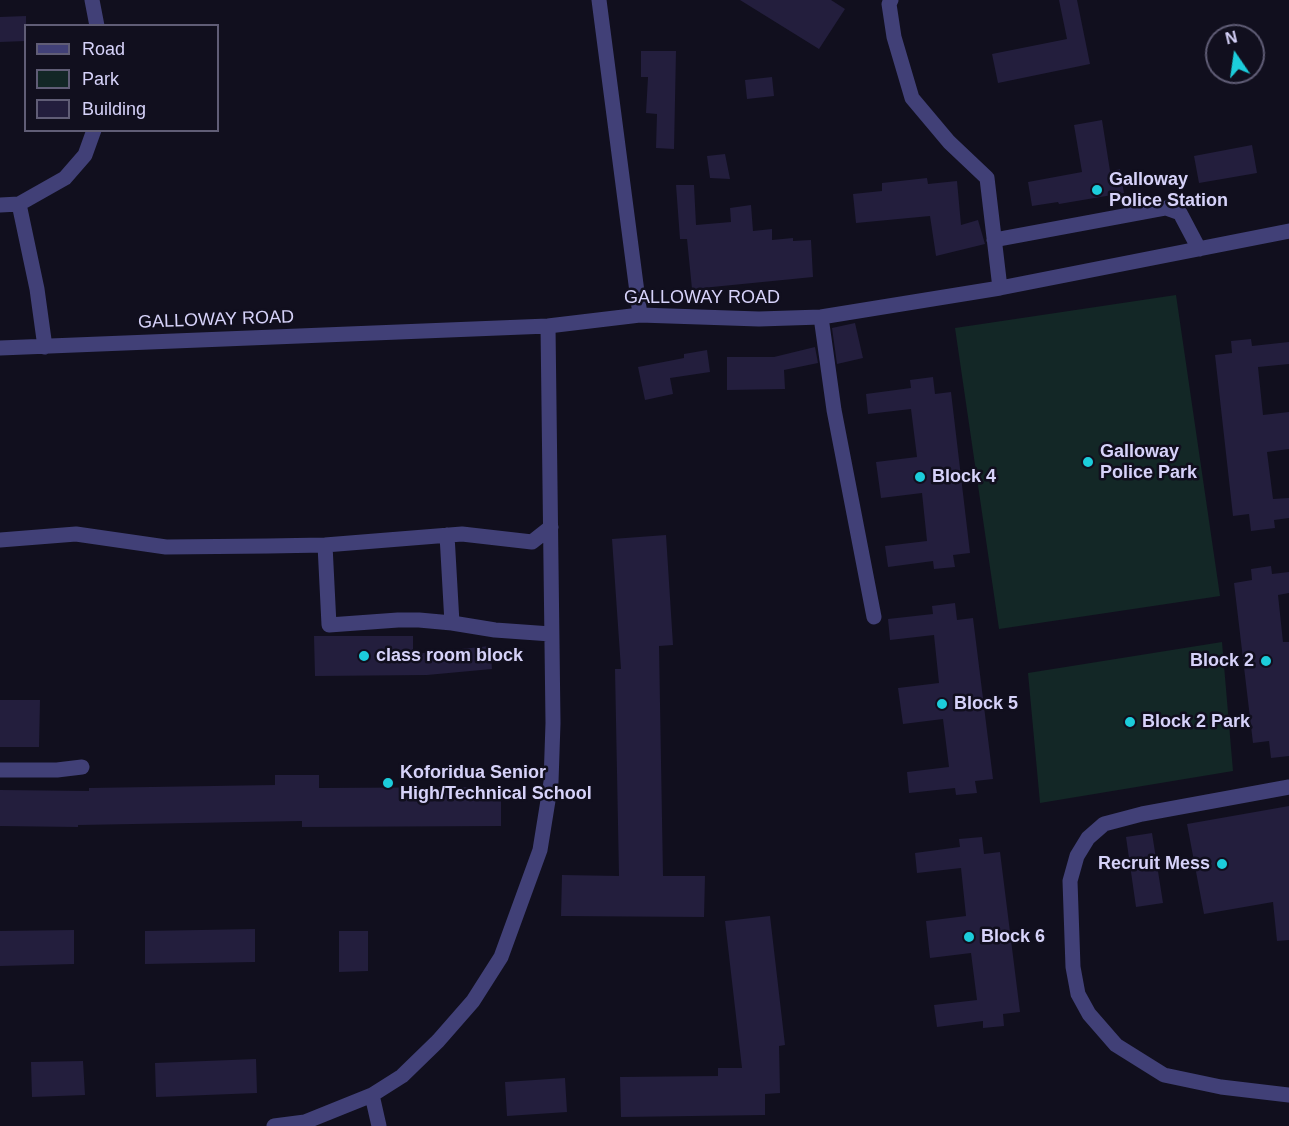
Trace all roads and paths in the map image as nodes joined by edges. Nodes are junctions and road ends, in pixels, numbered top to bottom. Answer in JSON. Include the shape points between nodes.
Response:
{"nodes":[{"id":1,"x":92,"y":0,"type":"edge"},
{"id":2,"x":599,"y":0,"type":"edge"},
{"id":3,"x":891,"y":0,"type":"edge"},
{"id":4,"x":97,"y":24,"type":"edge"},
{"id":5,"x":93,"y":132,"type":"edge"},
{"id":6,"x":19,"y":204,"type":"junction"},
{"id":7,"x":0,"y":205,"type":"edge"},
{"id":8,"x":1289,"y":231,"type":"edge"},
{"id":9,"x":994,"y":240,"type":"junction"},
{"id":10,"x":1199,"y":249,"type":"junction"},
{"id":11,"x":1000,"y":288,"type":"junction"},
{"id":12,"x":640,"y":315,"type":"junction"},
{"id":13,"x":821,"y":317,"type":"junction"},
{"id":14,"x":548,"y":326,"type":"junction"},
{"id":15,"x":45,"y":347,"type":"junction"},
{"id":16,"x":0,"y":348,"type":"edge"},
{"id":17,"x":550,"y":527,"type":"junction"},
{"id":18,"x":447,"y":535,"type":"junction"},
{"id":19,"x":0,"y":540,"type":"edge"},
{"id":20,"x":325,"y":545,"type":"junction"},
{"id":21,"x":874,"y":617,"type":"dead end"},
{"id":22,"x":452,"y":623,"type":"junction"},
{"id":23,"x":551,"y":634,"type":"junction"},
{"id":24,"x":82,"y":767,"type":"dead end"},
{"id":25,"x":0,"y":770,"type":"edge"},
{"id":26,"x":1289,"y":787,"type":"edge"},
{"id":27,"x":372,"y":1095,"type":"junction"},
{"id":28,"x":1289,"y":1095,"type":"edge"},
{"id":29,"x":274,"y":1126,"type":"edge"},
{"id":30,"x":379,"y":1126,"type":"edge"}],
"edges":[{"from":1,"to":4,"type":"street"},
{"from":2,"to":12,"type":"street"},
{"from":3,"to":9,"type":"street","via":[[894,37],[912,99],[987,178]]},
{"from":5,"to":6,"type":"street","via":[[85,155],[64,178]]},
{"from":6,"to":7,"type":"street"},
{"from":6,"to":15,"type":"street"},
{"from":8,"to":10,"type":"street","name":"GALLOWAY ROAD"},
{"from":9,"to":10,"type":"street","via":[[1166,208],[1180,213]]},
{"from":9,"to":11,"type":"street"},
{"from":10,"to":11,"type":"street","name":"GALLOWAY ROAD"},
{"from":11,"to":13,"type":"street","name":"GALLOWAY ROAD"},
{"from":12,"to":13,"type":"street","name":"GALLOWAY ROAD"},
{"from":12,"to":14,"type":"street","name":"GALLOWAY ROAD"},
{"from":13,"to":21,"type":"street","via":[[834,410]]},
{"from":14,"to":15,"type":"street","name":"GALLOWAY ROAD"},
{"from":14,"to":17,"type":"street"},
{"from":15,"to":16,"type":"street","name":"GALLOWAY ROAD"},
{"from":17,"to":18,"type":"street","via":[[532,542]]},
{"from":17,"to":23,"type":"street"},
{"from":18,"to":20,"type":"street"},
{"from":18,"to":22,"type":"street"},
{"from":19,"to":20,"type":"street","via":[[76,534],[166,548]]},
{"from":20,"to":22,"type":"street","via":[[329,626],[398,620]]},
{"from":22,"to":23,"type":"street"},
{"from":23,"to":27,"type":"street","via":[[551,782],[540,850],[501,957],[473,1001],[438,1041],[402,1076]]},
{"from":24,"to":25,"type":"street"},
{"from":26,"to":28,"type":"street","via":[[1104,824],[1088,838],[1077,856],[1070,881],[1073,967],[1078,994],[1089,1014],[1116,1045],[1164,1076]]},
{"from":27,"to":29,"type":"street","via":[[305,1122]]},
{"from":27,"to":30,"type":"street"}]}
